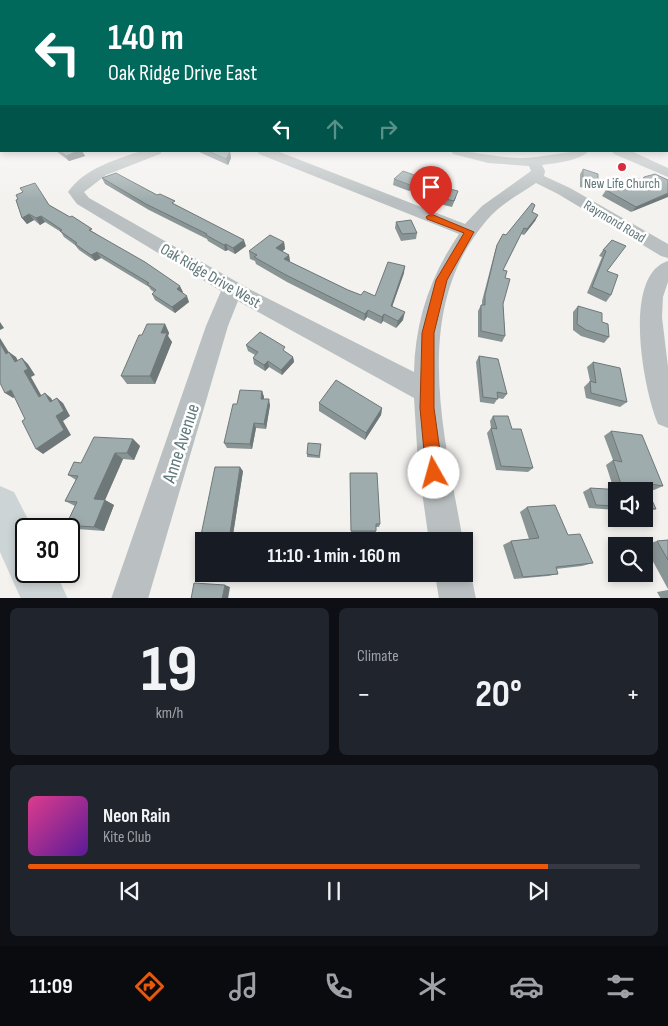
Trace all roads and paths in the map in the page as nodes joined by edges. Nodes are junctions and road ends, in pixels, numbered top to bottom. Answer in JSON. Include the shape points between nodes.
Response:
{"nodes":[{"id":1,"x":153,"y":152,"type":"edge"},
{"id":2,"x":267,"y":152,"type":"edge"},
{"id":3,"x":463,"y":152,"type":"edge"},
{"id":4,"x":579,"y":152,"type":"edge"},
{"id":5,"x":621,"y":152,"type":"edge"},
{"id":6,"x":123,"y":156,"type":"edge"},
{"id":7,"x":534,"y":169,"type":"junction"},
{"id":8,"x":668,"y":173,"type":"edge"},
{"id":9,"x":469,"y":232,"type":"junction"},
{"id":10,"x":668,"y":252,"type":"edge"},
{"id":11,"x":668,"y":268,"type":"edge"},
{"id":12,"x":232,"y":288,"type":"junction"},
{"id":13,"x":427,"y":392,"type":"junction"},
{"id":14,"x":668,"y":415,"type":"edge"},
{"id":15,"x":0,"y":506,"type":"edge"},
{"id":16,"x":444,"y":532,"type":"edge"},
{"id":17,"x":15,"y":537,"type":"edge"},
{"id":18,"x":455,"y":582,"type":"edge"},
{"id":19,"x":37,"y":583,"type":"edge"},
{"id":20,"x":45,"y":598,"type":"edge"},
{"id":21,"x":129,"y":598,"type":"edge"},
{"id":22,"x":458,"y":598,"type":"edge"}],
"edges":[{"from":1,"to":6,"type":"street","name":"Oak Ridge Drive West"},
{"from":2,"to":9,"type":"street"},
{"from":3,"to":7,"type":"street"},
{"from":4,"to":7,"type":"street"},
{"from":5,"to":8,"type":"street"},
{"from":6,"to":12,"type":"street","name":"Oak Ridge Drive West","via":[[82,183],[76,192],[83,201]]},
{"from":7,"to":9,"type":"street","via":[[483,214]]},
{"from":7,"to":10,"type":"street","name":"Raymond Road","via":[[564,191]]},
{"from":9,"to":13,"type":"street","via":[[442,280],[428,333]]},
{"from":11,"to":14,"type":"street","via":[[653,295],[650,314],[658,386]]},
{"from":12,"to":13,"type":"street","name":"Oak Ridge Drive West"},
{"from":12,"to":21,"type":"street","name":"Anne Avenue"},
{"from":13,"to":16,"type":"street","via":[[436,489]]},
{"from":15,"to":17,"type":"main road"},
{"from":18,"to":22,"type":"street"},
{"from":19,"to":20,"type":"main road"}]}
